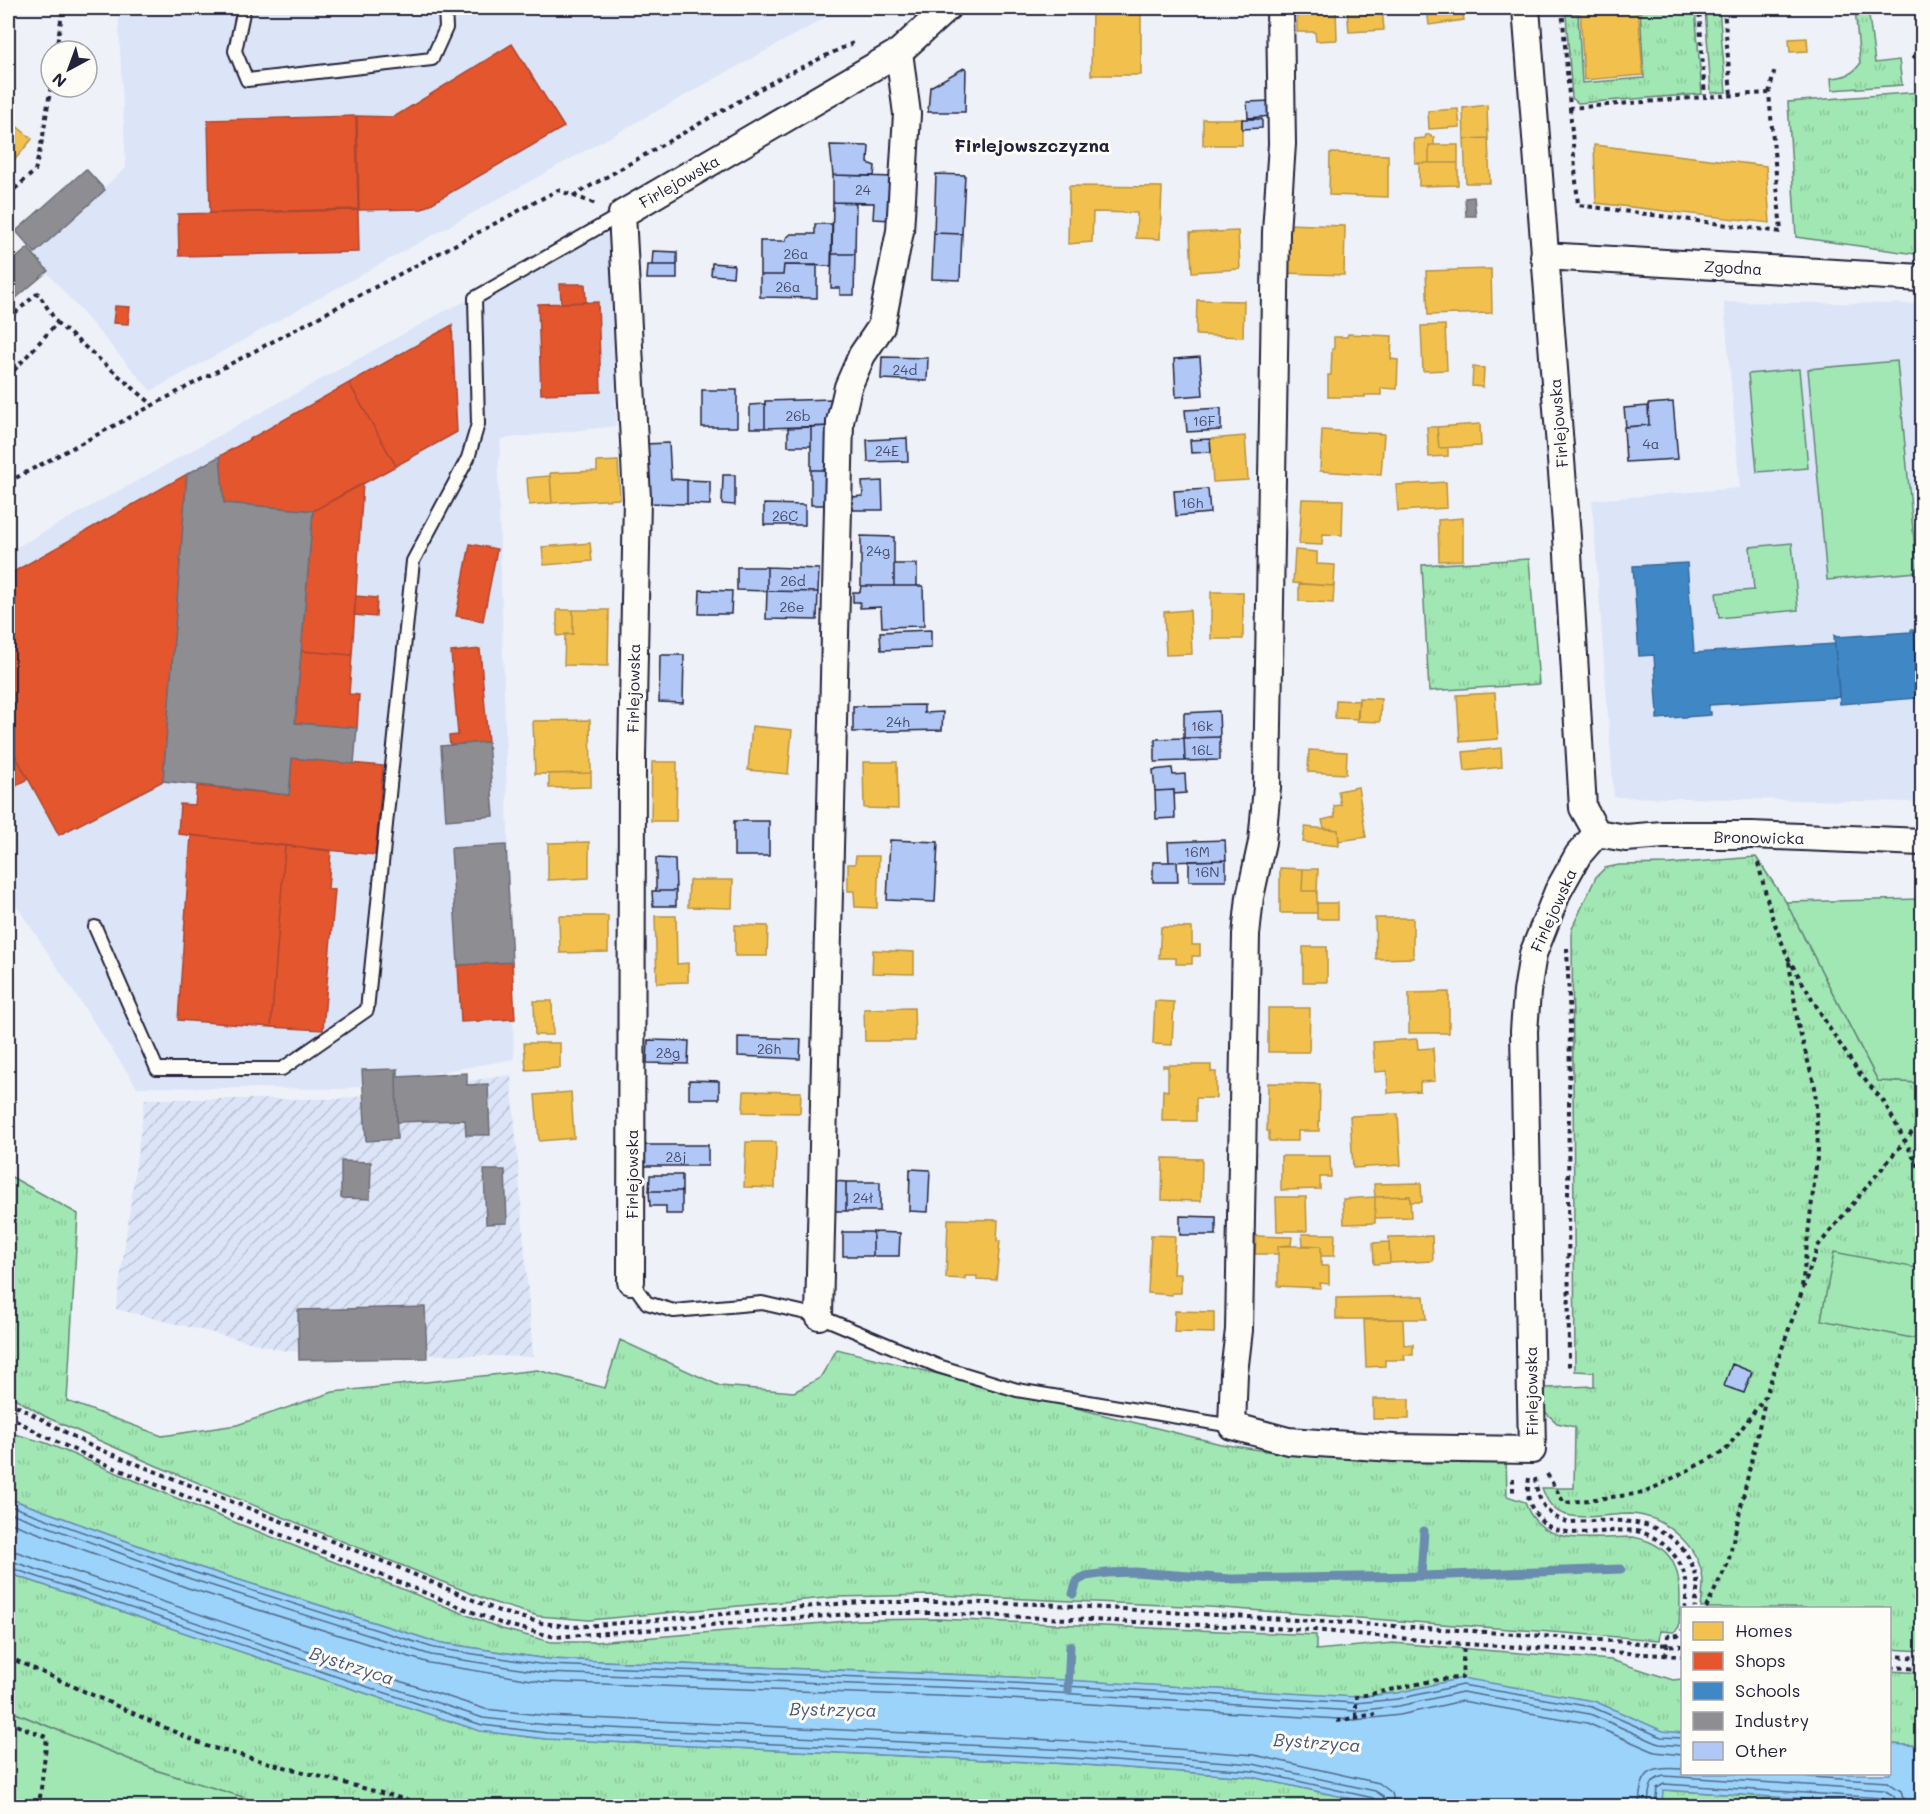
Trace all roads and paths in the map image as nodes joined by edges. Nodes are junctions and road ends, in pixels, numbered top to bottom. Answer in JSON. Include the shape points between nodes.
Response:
{"nodes":[{"id":1,"x":63,"y":8,"type":"edge"},
{"id":2,"x":244,"y":8,"type":"edge"},
{"id":3,"x":445,"y":8,"type":"edge"},
{"id":4,"x":945,"y":8,"type":"edge"},
{"id":5,"x":1280,"y":8,"type":"edge"},
{"id":6,"x":1526,"y":8,"type":"edge"},
{"id":7,"x":1562,"y":8,"type":"edge"},
{"id":8,"x":1699,"y":8,"type":"edge"},
{"id":9,"x":1724,"y":8,"type":"edge"},
{"id":10,"x":863,"y":38,"type":"dead end"},
{"id":11,"x":58,"y":39,"type":"edge"},
{"id":12,"x":899,"y":52,"type":"junction"},
{"id":13,"x":1923,"y":55,"type":"edge"},
{"id":14,"x":1912,"y":57,"type":"dead end"},
{"id":15,"x":1775,"y":68,"type":"dead end"},
{"id":16,"x":1769,"y":93,"type":"junction"},
{"id":17,"x":1731,"y":95,"type":"junction"},
{"id":18,"x":1706,"y":97,"type":"junction"},
{"id":19,"x":49,"y":99,"type":"edge"},
{"id":20,"x":1570,"y":108,"type":"junction"},
{"id":21,"x":8,"y":195,"type":"edge"},
{"id":22,"x":573,"y":196,"type":"junction"},
{"id":23,"x":622,"y":214,"type":"junction"},
{"id":24,"x":1544,"y":256,"type":"junction"},
{"id":25,"x":1923,"y":278,"type":"edge"},
{"id":26,"x":8,"y":319,"type":"edge"},
{"id":27,"x":57,"y":323,"type":"junction"},
{"id":28,"x":8,"y":377,"type":"edge"},
{"id":29,"x":153,"y":405,"type":"junction"},
{"id":30,"x":8,"y":482,"type":"edge"},
{"id":31,"x":1597,"y":833,"type":"junction"},
{"id":32,"x":1752,"y":835,"type":"junction"},
{"id":33,"x":1923,"y":842,"type":"edge"},
{"id":34,"x":95,"y":927,"type":"dead end"},
{"id":35,"x":1567,"y":937,"type":"dead end"},
{"id":36,"x":1788,"y":958,"type":"junction"},
{"id":37,"x":1923,"y":1120,"type":"edge"},
{"id":38,"x":1905,"y":1141,"type":"junction"},
{"id":39,"x":1923,"y":1173,"type":"edge"},
{"id":40,"x":631,"y":1281,"type":"joint"},
{"id":41,"x":1801,"y":1295,"type":"junction"},
{"id":42,"x":819,"y":1316,"type":"junction"},
{"id":43,"x":1569,"y":1367,"type":"dead end"},
{"id":44,"x":1766,"y":1397,"type":"junction"},
{"id":45,"x":8,"y":1401,"type":"edge"},
{"id":46,"x":8,"y":1415,"type":"edge"},
{"id":47,"x":1232,"y":1426,"type":"junction"},
{"id":48,"x":1522,"y":1450,"type":"junction"},
{"id":49,"x":1513,"y":1492,"type":"dead end"},
{"id":50,"x":1685,"y":1607,"type":"edge"},
{"id":51,"x":1695,"y":1607,"type":"edge"},
{"id":52,"x":1706,"y":1607,"type":"edge"},
{"id":53,"x":1681,"y":1632,"type":"edge"},
{"id":54,"x":1464,"y":1644,"type":"junction"},
{"id":55,"x":1667,"y":1646,"type":"junction"},
{"id":56,"x":1681,"y":1646,"type":"edge"},
{"id":57,"x":1666,"y":1656,"type":"junction"},
{"id":58,"x":1681,"y":1656,"type":"edge"},
{"id":59,"x":1891,"y":1656,"type":"edge"},
{"id":60,"x":8,"y":1658,"type":"edge"},
{"id":61,"x":1923,"y":1658,"type":"edge"},
{"id":62,"x":1891,"y":1667,"type":"edge"},
{"id":63,"x":1923,"y":1669,"type":"edge"},
{"id":64,"x":1374,"y":1714,"type":"dead end"},
{"id":65,"x":1356,"y":1718,"type":"junction"},
{"id":66,"x":1337,"y":1721,"type":"dead end"},
{"id":67,"x":8,"y":1722,"type":"edge"},
{"id":68,"x":39,"y":1806,"type":"edge"},
{"id":69,"x":430,"y":1806,"type":"edge"}],
"edges":[{"from":1,"to":11,"type":"path"},
{"from":2,"to":3,"type":"lane","via":[[235,51],[247,80],[432,59],[446,28]]},
{"from":4,"to":12,"type":"street","name":"Firlejowska"},
{"from":5,"to":47,"type":"street","via":[[1282,144],[1276,232],[1268,787],[1246,935],[1239,1330]]},
{"from":6,"to":24,"type":"street","name":"Firlejowska"},
{"from":7,"to":20,"type":"path"},
{"from":8,"to":18,"type":"path"},
{"from":9,"to":17,"type":"path"},
{"from":10,"to":22,"type":"path","via":[[781,77]]},
{"from":12,"to":23,"type":"street","name":"Firlejowska"},
{"from":12,"to":42,"type":"street","via":[[907,114],[900,231],[881,327],[862,355],[848,387],[840,422]]},
{"from":13,"to":14,"type":"path"},
{"from":15,"to":16,"type":"path"},
{"from":16,"to":17,"type":"path"},
{"from":16,"to":20,"type":"path","via":[[1781,232],[1578,205]]},
{"from":17,"to":18,"type":"path"},
{"from":18,"to":20,"type":"path"},
{"from":19,"to":21,"type":"path","via":[[35,171]]},
{"from":22,"to":23,"type":"path"},
{"from":22,"to":29,"type":"path","via":[[558,190]]},
{"from":23,"to":34,"type":"lane","via":[[475,298],[478,424],[468,458],[414,561],[367,1010],[282,1069],[157,1069]]},
{"from":23,"to":40,"type":"street","name":"Firlejowska","via":[[637,498]]},
{"from":24,"to":25,"type":"street","name":"Zgodna"},
{"from":24,"to":31,"type":"street","name":"Firlejowska","via":[[1567,537],[1583,808]]},
{"from":26,"to":27,"type":"path","via":[[38,292]]},
{"from":27,"to":28,"type":"path"},
{"from":27,"to":29,"type":"path"},
{"from":29,"to":30,"type":"path"},
{"from":31,"to":32,"type":"street","name":"Bronowicka","via":[[1626,838]]},
{"from":31,"to":48,"type":"street","name":"Firlejowska","via":[[1578,855],[1558,891],[1533,954],[1527,992]]},
{"from":32,"to":33,"type":"street","name":"Bronowicka"},
{"from":32,"to":36,"type":"path","via":[[1771,915]]},
{"from":35,"to":43,"type":"path"},
{"from":36,"to":38,"type":"path","via":[[1859,1073],[1884,1102]]},
{"from":36,"to":41,"type":"path","via":[[1798,1025],[1815,1087],[1818,1149]]},
{"from":37,"to":38,"type":"path"},
{"from":38,"to":39,"type":"path"},
{"from":38,"to":41,"type":"path","via":[[1818,1246]]},
{"from":40,"to":42,"type":"lane","name":"Firlejowska","via":[[647,1303],[674,1311],[762,1303]]},
{"from":41,"to":44,"type":"path"},
{"from":42,"to":47,"type":"lane","name":"Firlejowska","via":[[938,1366],[1017,1390]]},
{"from":44,"to":48,"type":"path","via":[[1725,1451],[1644,1493],[1564,1503]]},
{"from":44,"to":52,"type":"path","via":[[1728,1563]]},
{"from":45,"to":55,"type":"path","via":[[91,1446],[501,1612],[542,1623],[574,1627],[860,1602],[958,1602],[1458,1630]]},
{"from":46,"to":54,"type":"path","via":[[100,1462],[500,1623],[555,1637],[862,1613],[935,1613],[1313,1630]]},
{"from":47,"to":48,"type":"street","name":"Firlejowska","via":[[1288,1441]]},
{"from":48,"to":49,"type":"path"},
{"from":48,"to":50,"type":"path","via":[[1527,1496],[1544,1523],[1570,1532],[1634,1531],[1658,1541],[1673,1554],[1682,1570],[1686,1581]]},
{"from":48,"to":51,"type":"path","via":[[1540,1500],[1557,1520],[1630,1521],[1662,1530],[1675,1540],[1693,1567],[1697,1581]]},
{"from":53,"to":55,"type":"path","via":[[1668,1636]]},
{"from":54,"to":57,"type":"path"},
{"from":54,"to":65,"type":"path","via":[[1462,1678],[1356,1697]]},
{"from":55,"to":56,"type":"path"},
{"from":55,"to":57,"type":"path"},
{"from":57,"to":58,"type":"path"},
{"from":59,"to":61,"type":"path"},
{"from":60,"to":69,"type":"path","via":[[206,1746]]},
{"from":62,"to":63,"type":"path"},
{"from":64,"to":65,"type":"path"},
{"from":65,"to":66,"type":"path"},
{"from":67,"to":68,"type":"path","via":[[47,1737]]}]}
